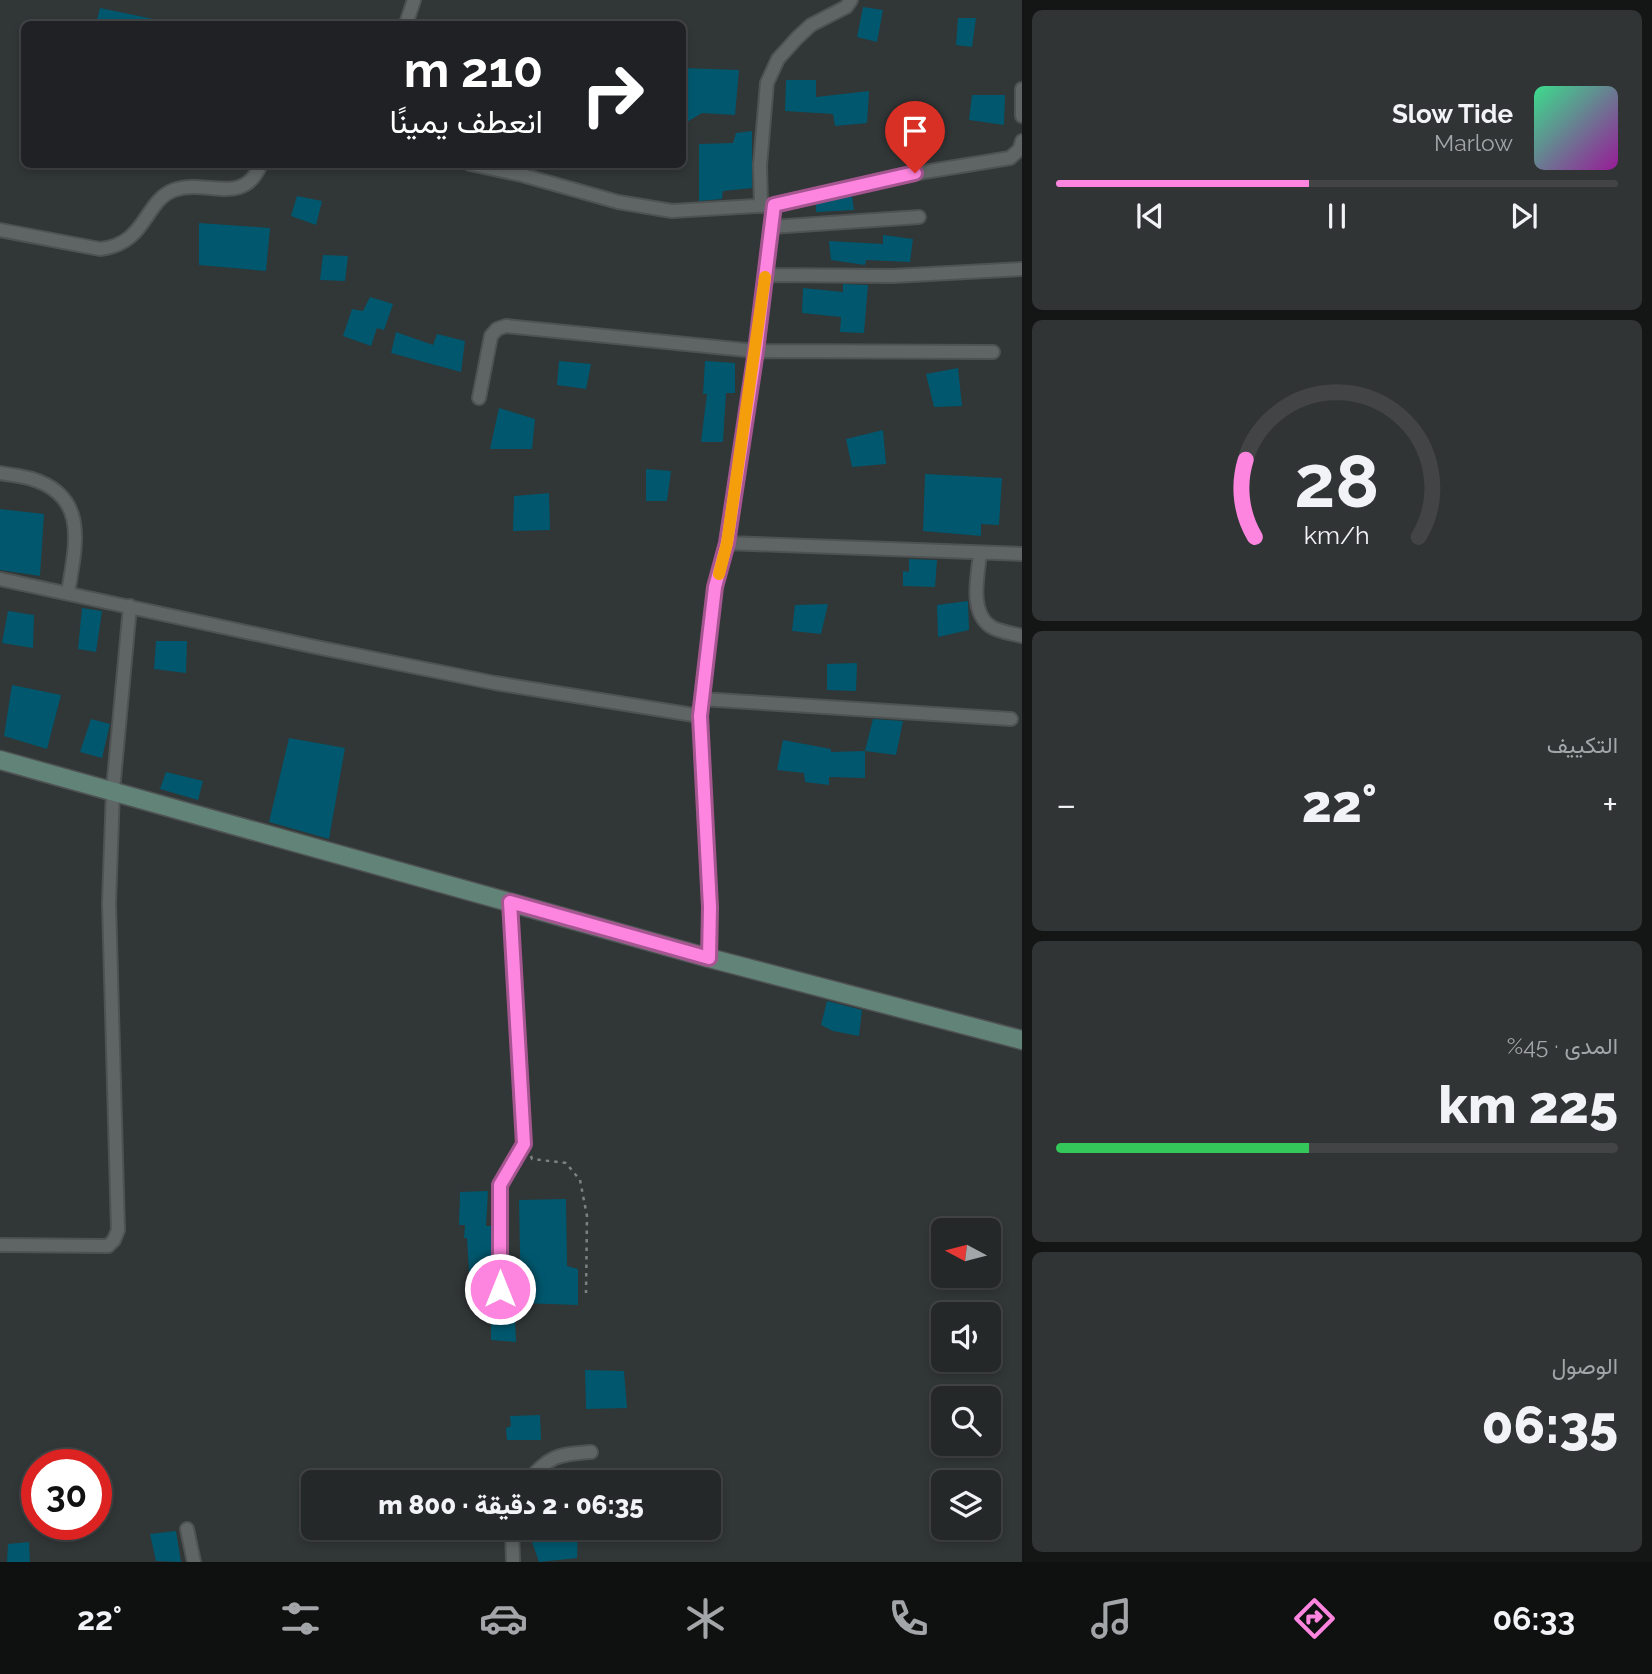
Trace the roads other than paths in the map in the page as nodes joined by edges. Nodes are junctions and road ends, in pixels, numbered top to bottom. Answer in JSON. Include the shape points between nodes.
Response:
{"nodes":[{"id":1,"x":414,"y":0,"type":"edge"},
{"id":2,"x":851,"y":0,"type":"edge"},
{"id":3,"x":407,"y":21,"type":"edge"},
{"id":4,"x":1022,"y":89,"type":"edge"},
{"id":5,"x":1022,"y":116,"type":"edge"},
{"id":6,"x":1022,"y":141,"type":"edge"},
{"id":7,"x":259,"y":168,"type":"edge"},
{"id":8,"x":489,"y":168,"type":"edge"},
{"id":9,"x":768,"y":206,"type":"junction"},
{"id":10,"x":919,"y":217,"type":"dead end"},
{"id":11,"x":771,"y":228,"type":"junction"},
{"id":12,"x":0,"y":230,"type":"edge"},
{"id":13,"x":1022,"y":269,"type":"edge"},
{"id":14,"x":765,"y":275,"type":"junction"},
{"id":15,"x":756,"y":351,"type":"junction"},
{"id":16,"x":993,"y":352,"type":"dead end"},
{"id":17,"x":479,"y":398,"type":"dead end"},
{"id":18,"x":0,"y":473,"type":"edge"},
{"id":19,"x":727,"y":543,"type":"junction"},
{"id":20,"x":980,"y":553,"type":"junction"},
{"id":21,"x":1022,"y":554,"type":"edge"},
{"id":22,"x":0,"y":579,"type":"edge"},
{"id":23,"x":68,"y":593,"type":"junction"},
{"id":24,"x":130,"y":606,"type":"junction"},
{"id":25,"x":1022,"y":636,"type":"edge"},
{"id":26,"x":702,"y":699,"type":"junction"},
{"id":27,"x":700,"y":716,"type":"junction"},
{"id":28,"x":1011,"y":719,"type":"dead end"},
{"id":29,"x":0,"y":760,"type":"edge"},
{"id":30,"x":113,"y":790,"type":"junction"},
{"id":31,"x":510,"y":902,"type":"junction"},
{"id":32,"x":709,"y":958,"type":"junction"},
{"id":33,"x":1022,"y":1040,"type":"edge"},
{"id":34,"x":0,"y":1245,"type":"edge"},
{"id":35,"x":500,"y":1289,"type":"dead end"},
{"id":36,"x":591,"y":1452,"type":"dead end"},
{"id":37,"x":537,"y":1470,"type":"edge"},
{"id":38,"x":187,"y":1530,"type":"dead end"},
{"id":39,"x":512,"y":1540,"type":"edge"},
{"id":40,"x":194,"y":1562,"type":"edge"},
{"id":41,"x":513,"y":1562,"type":"edge"}],
"edges":[{"from":1,"to":3,"type":"street"},
{"from":2,"to":9,"type":"street","via":[[797,38],[779,59],[768,83],[761,140]]},
{"from":4,"to":5,"type":"street"},
{"from":6,"to":9,"type":"street","via":[[1010,158],[892,177]]},
{"from":7,"to":12,"type":"street","via":[[251,182],[234,189],[185,188],[165,195],[138,230],[115,247],[100,249]]},
{"from":8,"to":9,"type":"street","via":[[641,207],[672,211]]},
{"from":9,"to":11,"type":"street"},
{"from":10,"to":11,"type":"street"},
{"from":11,"to":14,"type":"street"},
{"from":13,"to":14,"type":"street","via":[[893,276]]},
{"from":14,"to":15,"type":"street"},
{"from":15,"to":16,"type":"street"},
{"from":15,"to":17,"type":"street","via":[[506,326],[491,336]]},
{"from":15,"to":19,"type":"street"},
{"from":18,"to":23,"type":"street","via":[[56,489],[72,509],[76,543]]},
{"from":19,"to":20,"type":"street"},
{"from":19,"to":26,"type":"street","via":[[715,587]]},
{"from":20,"to":21,"type":"street"},
{"from":20,"to":25,"type":"street","via":[[980,612],[993,628]]},
{"from":22,"to":23,"type":"street"},
{"from":23,"to":24,"type":"street"},
{"from":24,"to":27,"type":"street","via":[[495,683]]},
{"from":24,"to":30,"type":"street"},
{"from":26,"to":27,"type":"street"},
{"from":26,"to":28,"type":"street"},
{"from":27,"to":32,"type":"street"},
{"from":29,"to":30,"type":"street"},
{"from":30,"to":31,"type":"street"},
{"from":30,"to":34,"type":"street","via":[[109,903],[118,1230],[108,1246]]},
{"from":31,"to":32,"type":"street"},
{"from":31,"to":35,"type":"street","via":[[524,1144],[500,1185]]},
{"from":32,"to":33,"type":"street"},
{"from":36,"to":37,"type":"street","via":[[557,1455]]},
{"from":38,"to":40,"type":"street"},
{"from":39,"to":41,"type":"street"}]}
